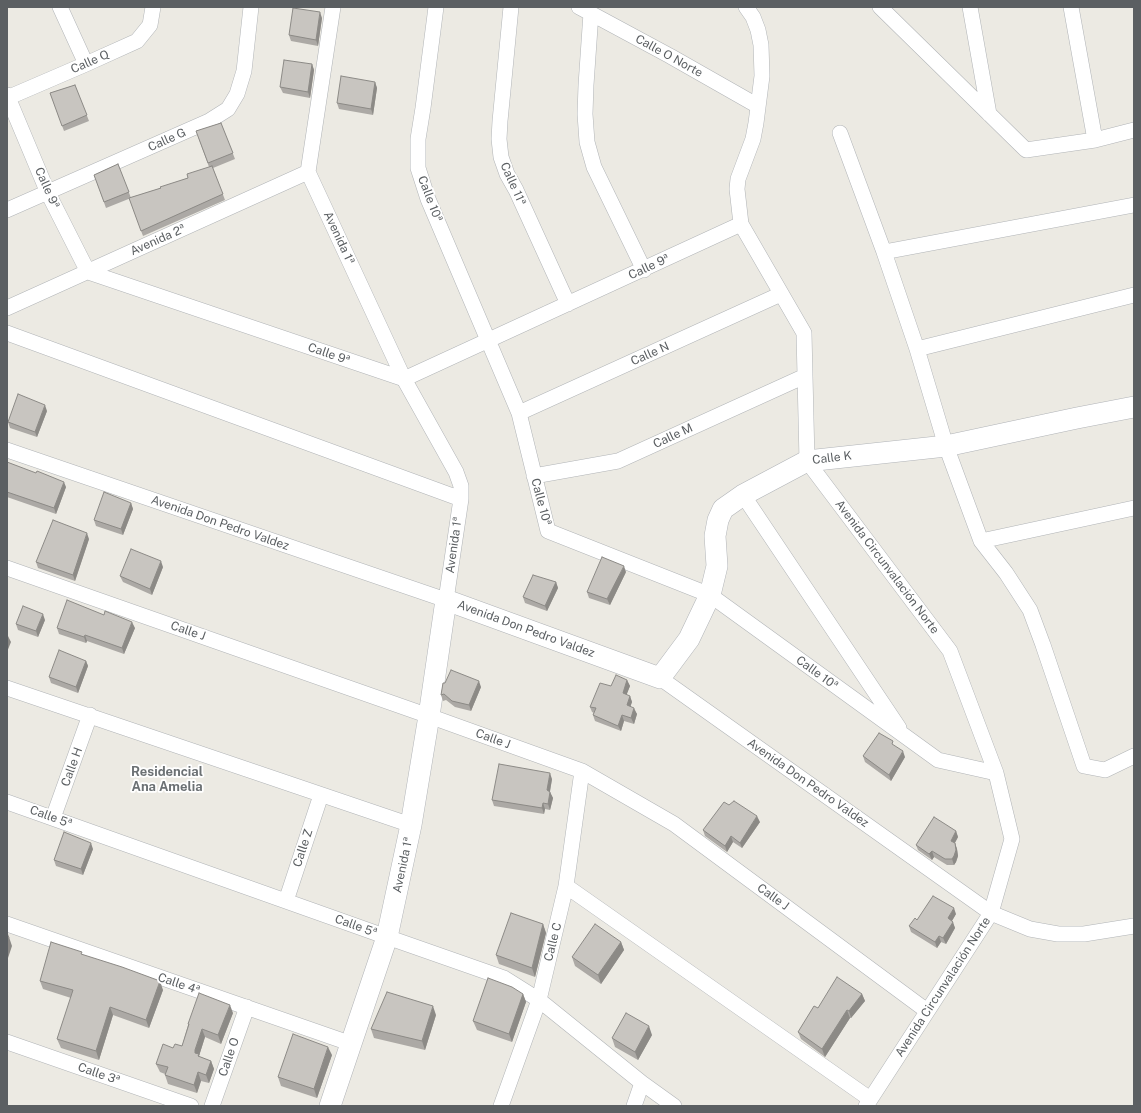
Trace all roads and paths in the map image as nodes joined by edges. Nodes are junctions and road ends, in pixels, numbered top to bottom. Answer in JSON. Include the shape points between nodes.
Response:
{"nodes":[{"id":1,"x":60,"y":7,"type":"edge"},
{"id":2,"x":153,"y":7,"type":"edge"},
{"id":3,"x":251,"y":7,"type":"edge"},
{"id":4,"x":333,"y":7,"type":"edge"},
{"id":5,"x":436,"y":7,"type":"edge"},
{"id":6,"x":512,"y":7,"type":"edge"},
{"id":7,"x":746,"y":7,"type":"edge"},
{"id":8,"x":970,"y":7,"type":"edge"},
{"id":9,"x":1071,"y":7,"type":"edge"},
{"id":10,"x":585,"y":10,"type":"edge"},
{"id":11,"x":885,"y":10,"type":"edge"},
{"id":12,"x":86,"y":64,"type":"junction"},
{"id":13,"x":7,"y":97,"type":"edge"},
{"id":14,"x":758,"y":106,"type":"junction"},
{"id":15,"x":989,"y":114,"type":"junction"},
{"id":16,"x":1134,"y":130,"type":"edge"},
{"id":17,"x":840,"y":133,"type":"dead end"},
{"id":18,"x":1095,"y":140,"type":"junction"},
{"id":19,"x":308,"y":172,"type":"junction"},
{"id":20,"x":48,"y":193,"type":"junction"},
{"id":21,"x":1134,"y":205,"type":"edge"},
{"id":22,"x":7,"y":210,"type":"edge"},
{"id":23,"x":741,"y":224,"type":"junction"},
{"id":24,"x":884,"y":252,"type":"junction"},
{"id":25,"x":644,"y":270,"type":"junction"},
{"id":26,"x":88,"y":272,"type":"junction"},
{"id":27,"x":782,"y":294,"type":"junction"},
{"id":28,"x":1134,"y":295,"type":"edge"},
{"id":29,"x":568,"y":304,"type":"junction"},
{"id":30,"x":7,"y":308,"type":"edge"},
{"id":31,"x":7,"y":333,"type":"edge"},
{"id":32,"x":488,"y":341,"type":"junction"},
{"id":33,"x":917,"y":349,"type":"junction"},
{"id":34,"x":805,"y":376,"type":"junction"},
{"id":35,"x":404,"y":379,"type":"junction"},
{"id":36,"x":1134,"y":407,"type":"edge"},
{"id":37,"x":519,"y":413,"type":"junction"},
{"id":38,"x":946,"y":446,"type":"junction"},
{"id":39,"x":7,"y":450,"type":"edge"},
{"id":40,"x":807,"y":461,"type":"junction"},
{"id":41,"x":534,"y":476,"type":"junction"},
{"id":42,"x":743,"y":495,"type":"junction"},
{"id":43,"x":461,"y":499,"type":"junction"},
{"id":44,"x":1134,"y":508,"type":"edge"},
{"id":45,"x":981,"y":541,"type":"junction"},
{"id":46,"x":7,"y":568,"type":"edge"},
{"id":47,"x":710,"y":595,"type":"junction"},
{"id":48,"x":446,"y":600,"type":"junction"},
{"id":49,"x":660,"y":678,"type":"junction"},
{"id":50,"x":7,"y":688,"type":"edge"},
{"id":51,"x":90,"y":715,"type":"junction"},
{"id":52,"x":429,"y":716,"type":"junction"},
{"id":53,"x":905,"y":736,"type":"junction"},
{"id":54,"x":1134,"y":756,"type":"edge"},
{"id":55,"x":582,"y":771,"type":"junction"},
{"id":56,"x":996,"y":773,"type":"junction"},
{"id":57,"x":321,"y":795,"type":"junction"},
{"id":58,"x":7,"y":802,"type":"edge"},
{"id":59,"x":53,"y":818,"type":"junction"},
{"id":60,"x":411,"y":825,"type":"junction"},
{"id":61,"x":566,"y":886,"type":"junction"},
{"id":62,"x":286,"y":901,"type":"junction"},
{"id":63,"x":991,"y":913,"type":"junction"},
{"id":64,"x":7,"y":924,"type":"edge"},
{"id":65,"x":1134,"y":926,"type":"edge"},
{"id":66,"x":387,"y":938,"type":"junction"},
{"id":67,"x":539,"y":1000,"type":"junction"},
{"id":68,"x":247,"y":1007,"type":"junction"},
{"id":69,"x":928,"y":1011,"type":"junction"},
{"id":70,"x":7,"y":1042,"type":"edge"},
{"id":71,"x":352,"y":1044,"type":"junction"},
{"id":72,"x":642,"y":1082,"type":"junction"},
{"id":73,"x":868,"y":1103,"type":"edge"},
{"id":74,"x":191,"y":1106,"type":"edge"},
{"id":75,"x":212,"y":1106,"type":"edge"},
{"id":76,"x":330,"y":1106,"type":"edge"},
{"id":77,"x":501,"y":1106,"type":"edge"},
{"id":78,"x":634,"y":1106,"type":"edge"},
{"id":79,"x":674,"y":1106,"type":"edge"}],
"edges":[{"from":1,"to":12,"type":"street"},
{"from":2,"to":12,"type":"street","name":"Calle Q","via":[[150,25],[137,41]]},
{"from":3,"to":20,"type":"street","name":"Calle G","via":[[244,71],[237,94],[228,109],[209,121]]},
{"from":4,"to":19,"type":"street"},
{"from":5,"to":32,"type":"street","name":"Calle 10ª","via":[[418,139],[418,168],[428,199]]},
{"from":6,"to":29,"type":"street","name":"Calle 11ª","via":[[500,121],[501,157]]},
{"from":7,"to":14,"type":"street","via":[[753,17],[761,45],[762,76]]},
{"from":8,"to":15,"type":"street"},
{"from":9,"to":18,"type":"street"},
{"from":10,"to":14,"type":"street","name":"Calle O Norte"},
{"from":10,"to":25,"type":"street","via":[[587,142],[594,167]]},
{"from":11,"to":15,"type":"street"},
{"from":12,"to":13,"type":"street","name":"Calle Q"},
{"from":13,"to":20,"type":"street","name":"Calle 9ª"},
{"from":14,"to":23,"type":"street","via":[[753,140],[738,179]]},
{"from":15,"to":18,"type":"street","via":[[1026,150]]},
{"from":16,"to":18,"type":"street"},
{"from":17,"to":24,"type":"street"},
{"from":19,"to":26,"type":"street","name":"Avenida 2ª"},
{"from":19,"to":35,"type":"street","name":"Avenida 1ª"},
{"from":20,"to":22,"type":"street","name":"Calle G"},
{"from":20,"to":26,"type":"street","name":"Calle 9ª"},
{"from":21,"to":24,"type":"street"},
{"from":23,"to":25,"type":"street","name":"Calle 9ª"},
{"from":23,"to":27,"type":"street"},
{"from":24,"to":33,"type":"street"},
{"from":25,"to":29,"type":"street","name":"Calle 9ª"},
{"from":26,"to":30,"type":"street","name":"Avenida 2ª"},
{"from":26,"to":35,"type":"street","name":"Calle 9ª"},
{"from":27,"to":34,"type":"street","via":[[804,333]]},
{"from":27,"to":37,"type":"street","name":"Calle N"},
{"from":28,"to":33,"type":"street"},
{"from":29,"to":32,"type":"street","name":"Calle 9ª"},
{"from":31,"to":43,"type":"street"},
{"from":32,"to":35,"type":"street","name":"Calle 9ª"},
{"from":32,"to":37,"type":"street","name":"Calle 10ª"},
{"from":33,"to":38,"type":"street"},
{"from":34,"to":40,"type":"street"},
{"from":34,"to":41,"type":"street","name":"Calle M","via":[[618,461]]},
{"from":35,"to":43,"type":"street","name":"Avenida 1ª","via":[[456,472],[461,486]]},
{"from":36,"to":38,"type":"street","name":"Calle K"},
{"from":37,"to":41,"type":"street","name":"Calle 10ª"},
{"from":38,"to":40,"type":"street","name":"Calle K"},
{"from":38,"to":45,"type":"street"},
{"from":39,"to":48,"type":"street","name":"Avenida Don Pedro Valdez"},
{"from":40,"to":42,"type":"street","name":"Calle K"},
{"from":40,"to":56,"type":"street","name":"Avenida Circunvalación Norte","via":[[950,651]]},
{"from":41,"to":47,"type":"street","name":"Calle 10ª","via":[[548,531]]},
{"from":42,"to":47,"type":"street","name":"Calle K","via":[[723,510],[718,520],[715,536],[717,566]]},
{"from":42,"to":53,"type":"street"},
{"from":43,"to":48,"type":"street","name":"Avenida 1ª"},
{"from":44,"to":45,"type":"street"},
{"from":45,"to":54,"type":"street","via":[[1030,610],[1084,766],[1105,770]]},
{"from":46,"to":52,"type":"street","name":"Calle J"},
{"from":47,"to":49,"type":"street","name":"Calle K","via":[[689,639]]},
{"from":47,"to":53,"type":"street","name":"Calle 10ª"},
{"from":48,"to":49,"type":"street","name":"Avenida Don Pedro Valdez"},
{"from":48,"to":52,"type":"street","name":"Avenida 1ª"},
{"from":49,"to":63,"type":"street","name":"Avenida Don Pedro Valdez"},
{"from":50,"to":51,"type":"street"},
{"from":51,"to":57,"type":"street"},
{"from":51,"to":59,"type":"street","name":"Calle H"},
{"from":52,"to":55,"type":"street","name":"Calle J"},
{"from":52,"to":60,"type":"street","name":"Avenida 1ª"},
{"from":53,"to":56,"type":"street","name":"Calle 10ª","via":[[938,760]]},
{"from":55,"to":61,"type":"street","name":"Calle C"},
{"from":55,"to":69,"type":"street","name":"Calle J","via":[[674,824]]},
{"from":56,"to":63,"type":"street","name":"Avenida Circunvalación Norte","via":[[1012,839]]},
{"from":57,"to":60,"type":"street"},
{"from":57,"to":62,"type":"street","name":"Calle Z"},
{"from":58,"to":59,"type":"street","name":"Calle 5ª"},
{"from":59,"to":62,"type":"street","name":"Calle 5ª"},
{"from":60,"to":66,"type":"street","name":"Avenida 1ª"},
{"from":61,"to":67,"type":"street","name":"Calle C"},
{"from":61,"to":73,"type":"street"},
{"from":62,"to":66,"type":"street","name":"Calle 5ª"},
{"from":63,"to":65,"type":"street","name":"Avenida Don Pedro Valdez","via":[[1030,929],[1058,934],[1084,934]]},
{"from":63,"to":69,"type":"street","name":"Avenida Circunvalación Norte"},
{"from":64,"to":68,"type":"street","name":"Calle 4ª"},
{"from":66,"to":67,"type":"street","name":"Calle 5ª","via":[[494,974],[514,983]]},
{"from":66,"to":71,"type":"street","name":"Avenida 1ª"},
{"from":67,"to":72,"type":"street","name":"Calle 5ª"},
{"from":67,"to":77,"type":"street","name":"Calle C"},
{"from":68,"to":71,"type":"street","name":"Calle 4ª"},
{"from":68,"to":75,"type":"street","name":"Calle O"},
{"from":69,"to":73,"type":"street","name":"Avenida Circunvalación Norte"},
{"from":70,"to":74,"type":"street","name":"Calle 3ª"},
{"from":71,"to":76,"type":"street","name":"Avenida 1ª"},
{"from":72,"to":78,"type":"street"},
{"from":72,"to":79,"type":"street","name":"Calle 5ª"}]}
